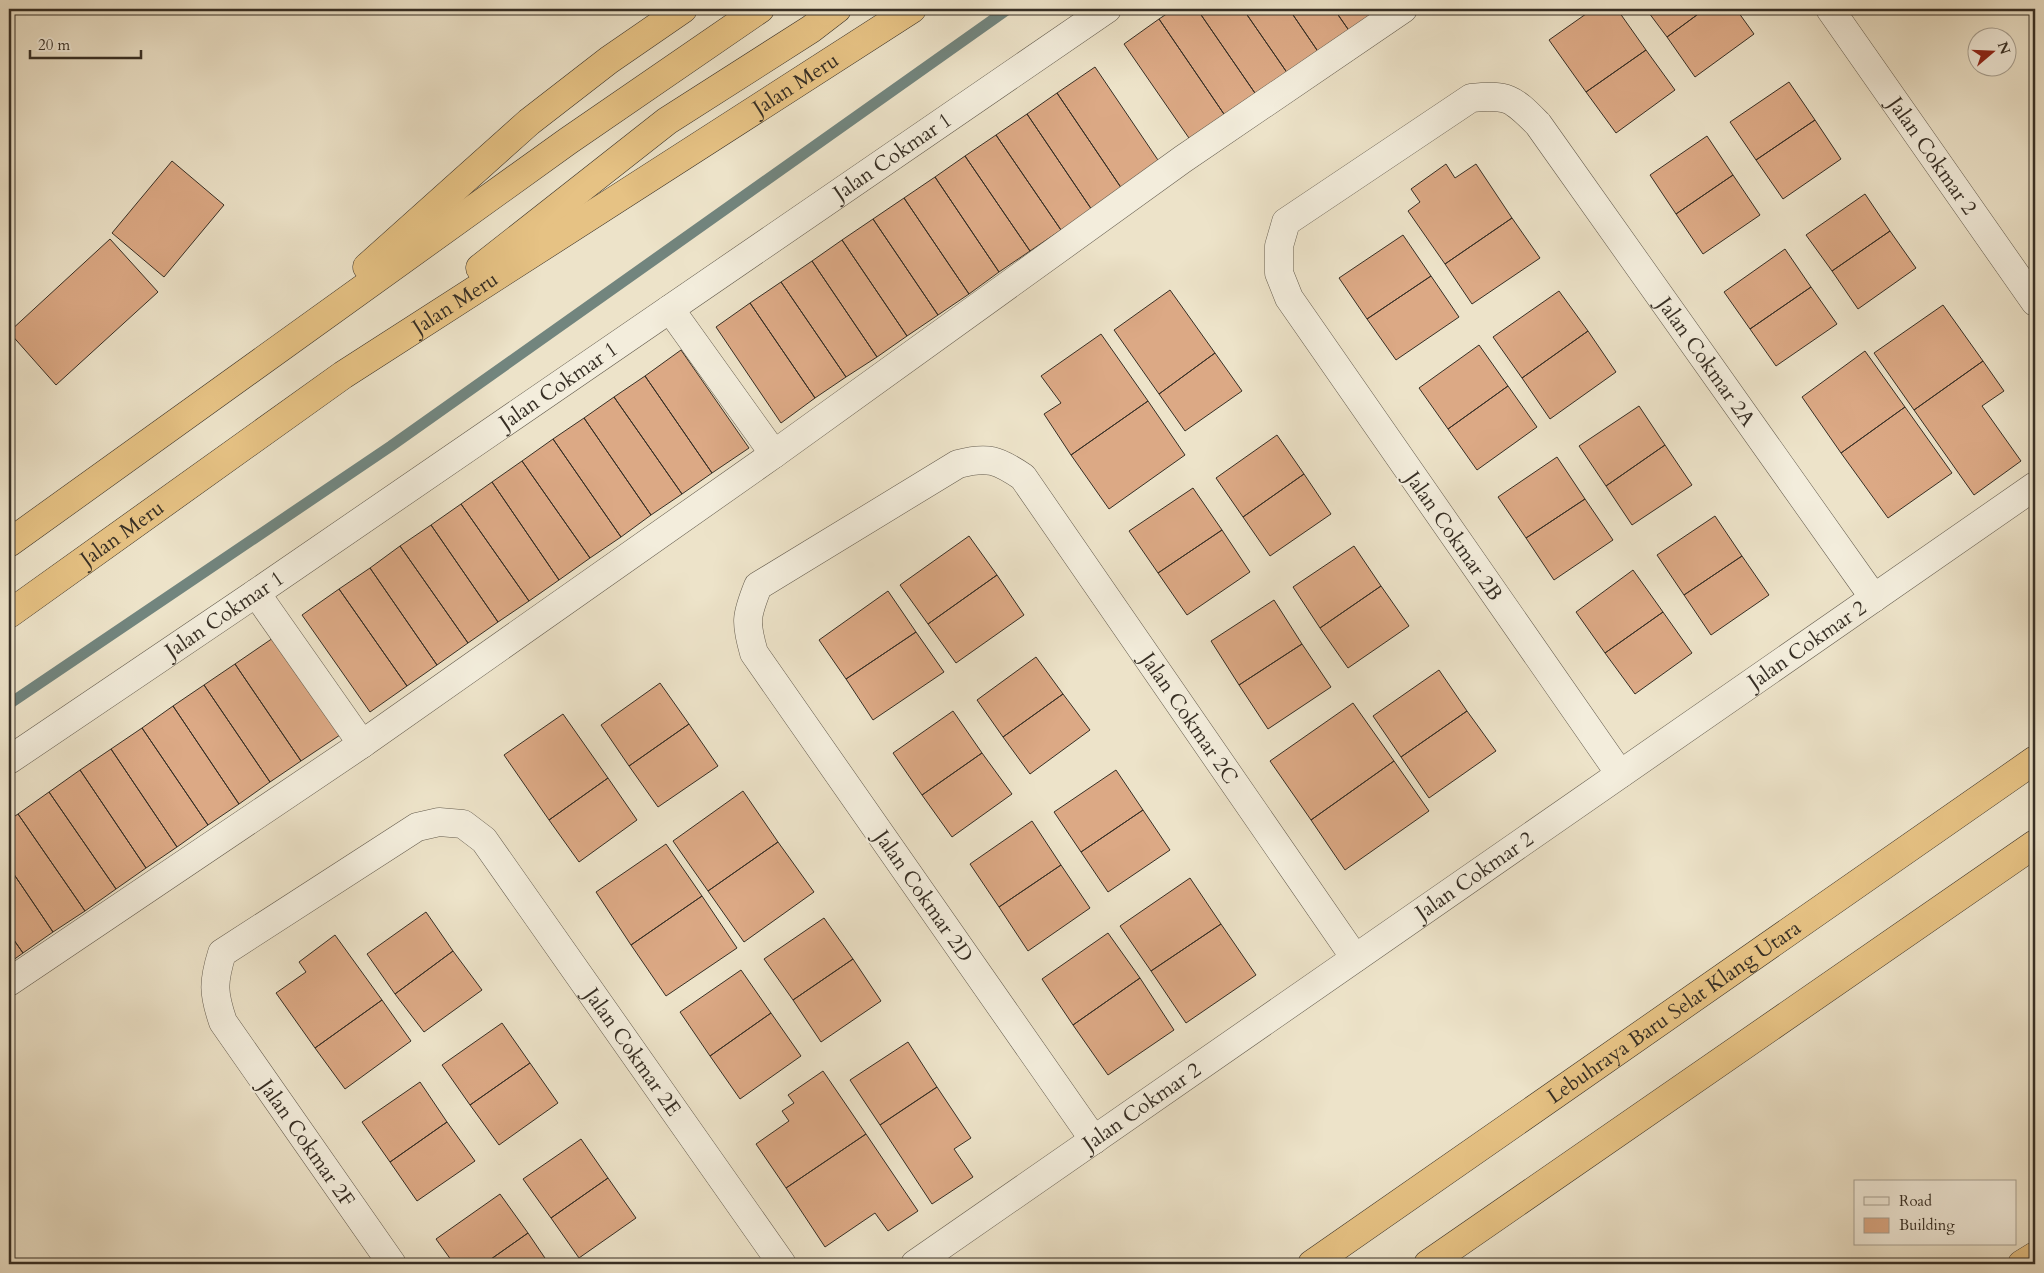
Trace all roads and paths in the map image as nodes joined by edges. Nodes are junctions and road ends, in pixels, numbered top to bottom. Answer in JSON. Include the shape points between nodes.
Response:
{"nodes":[{"id":1,"x":682,"y":9,"type":"edge"},
{"id":2,"x":760,"y":9,"type":"edge"},
{"id":3,"x":836,"y":9,"type":"edge"},
{"id":4,"x":912,"y":9,"type":"edge"},
{"id":5,"x":1107,"y":9,"type":"edge"},
{"id":6,"x":1403,"y":9,"type":"edge"},
{"id":7,"x":1830,"y":9,"type":"edge"},
{"id":8,"x":1289,"y":298,"type":"joint"},
{"id":9,"x":2035,"y":302,"type":"edge"},
{"id":10,"x":670,"y":309,"type":"junction"},
{"id":11,"x":260,"y":363,"type":"junction"},
{"id":12,"x":343,"y":375,"type":"junction"},
{"id":13,"x":774,"y":454,"type":"junction"},
{"id":14,"x":1024,"y":477,"type":"joint"},
{"id":15,"x":2035,"y":486,"type":"edge"},
{"id":16,"x":9,"y":543,"type":"edge"},
{"id":17,"x":256,"y":593,"type":"junction"},
{"id":18,"x":1874,"y":598,"type":"junction"},
{"id":19,"x":9,"y":614,"type":"edge"},
{"id":20,"x":362,"y":744,"type":"junction"},
{"id":21,"x":9,"y":760,"type":"edge"},
{"id":22,"x":2035,"y":760,"type":"edge"},
{"id":23,"x":1620,"y":774,"type":"junction"},
{"id":24,"x":2035,"y":844,"type":"edge"},
{"id":25,"x":1355,"y":958,"type":"junction"},
{"id":26,"x":9,"y":982,"type":"edge"},
{"id":27,"x":223,"y":1022,"type":"joint"},
{"id":28,"x":1094,"y":1140,"type":"junction"},
{"id":29,"x":2035,"y":1256,"type":"edge"},
{"id":30,"x":392,"y":1264,"type":"edge"},
{"id":31,"x":782,"y":1264,"type":"edge"},
{"id":32,"x":915,"y":1264,"type":"edge"},
{"id":33,"x":1312,"y":1264,"type":"edge"},
{"id":34,"x":1428,"y":1264,"type":"edge"},
{"id":35,"x":2022,"y":1264,"type":"edge"}],
"edges":[{"from":1,"to":11,"type":"highway","via":[[529,122]]},
{"from":2,"to":11,"type":"highway","via":[[568,141]]},
{"from":3,"to":12,"type":"highway","via":[[667,122]]},
{"from":4,"to":12,"type":"highway","name":"Jalan Meru"},
{"from":5,"to":10,"type":"street","name":"Jalan Cokmar 1"},
{"from":6,"to":13,"type":"street","via":[[1183,159]]},
{"from":7,"to":9,"type":"street","name":"Jalan Cokmar 2"},
{"from":8,"to":18,"type":"street","name":"Jalan Cokmar 2A","via":[[1279,273],[1279,246],[1286,222],[1471,98],[1493,95],[1516,102],[1538,124]]},
{"from":8,"to":23,"type":"street","name":"Jalan Cokmar 2B"},
{"from":10,"to":13,"type":"street"},
{"from":10,"to":17,"type":"street","name":"Jalan Cokmar 1"},
{"from":11,"to":16,"type":"highway"},
{"from":12,"to":19,"type":"highway","name":"Jalan Meru"},
{"from":13,"to":20,"type":"street"},
{"from":14,"to":25,"type":"street","name":"Jalan Cokmar 2C"},
{"from":14,"to":28,"type":"street","name":"Jalan Cokmar 2D","via":[[1001,462],[977,459],[958,464],[758,586],[749,609],[747,629],[754,653]]},
{"from":15,"to":18,"type":"street","name":"Jalan Cokmar 2"},
{"from":17,"to":20,"type":"street"},
{"from":17,"to":21,"type":"street","name":"Jalan Cokmar 1"},
{"from":18,"to":23,"type":"street","name":"Jalan Cokmar 2"},
{"from":20,"to":26,"type":"street"},
{"from":22,"to":33,"type":"highway","name":"Lebuhraya Baru Selat Klang Utara"},
{"from":23,"to":25,"type":"street","name":"Jalan Cokmar 2"},
{"from":24,"to":34,"type":"highway"},
{"from":25,"to":28,"type":"street","name":"Jalan Cokmar 2"},
{"from":27,"to":30,"type":"street","name":"Jalan Cokmar 2F"},
{"from":27,"to":31,"type":"street","name":"Jalan Cokmar 2E","via":[[215,999],[215,975],[222,953],[417,826],[439,822],[463,824],[484,840]]},
{"from":28,"to":32,"type":"street","name":"Jalan Cokmar 2"},
{"from":29,"to":35,"type":"highway"}]}
